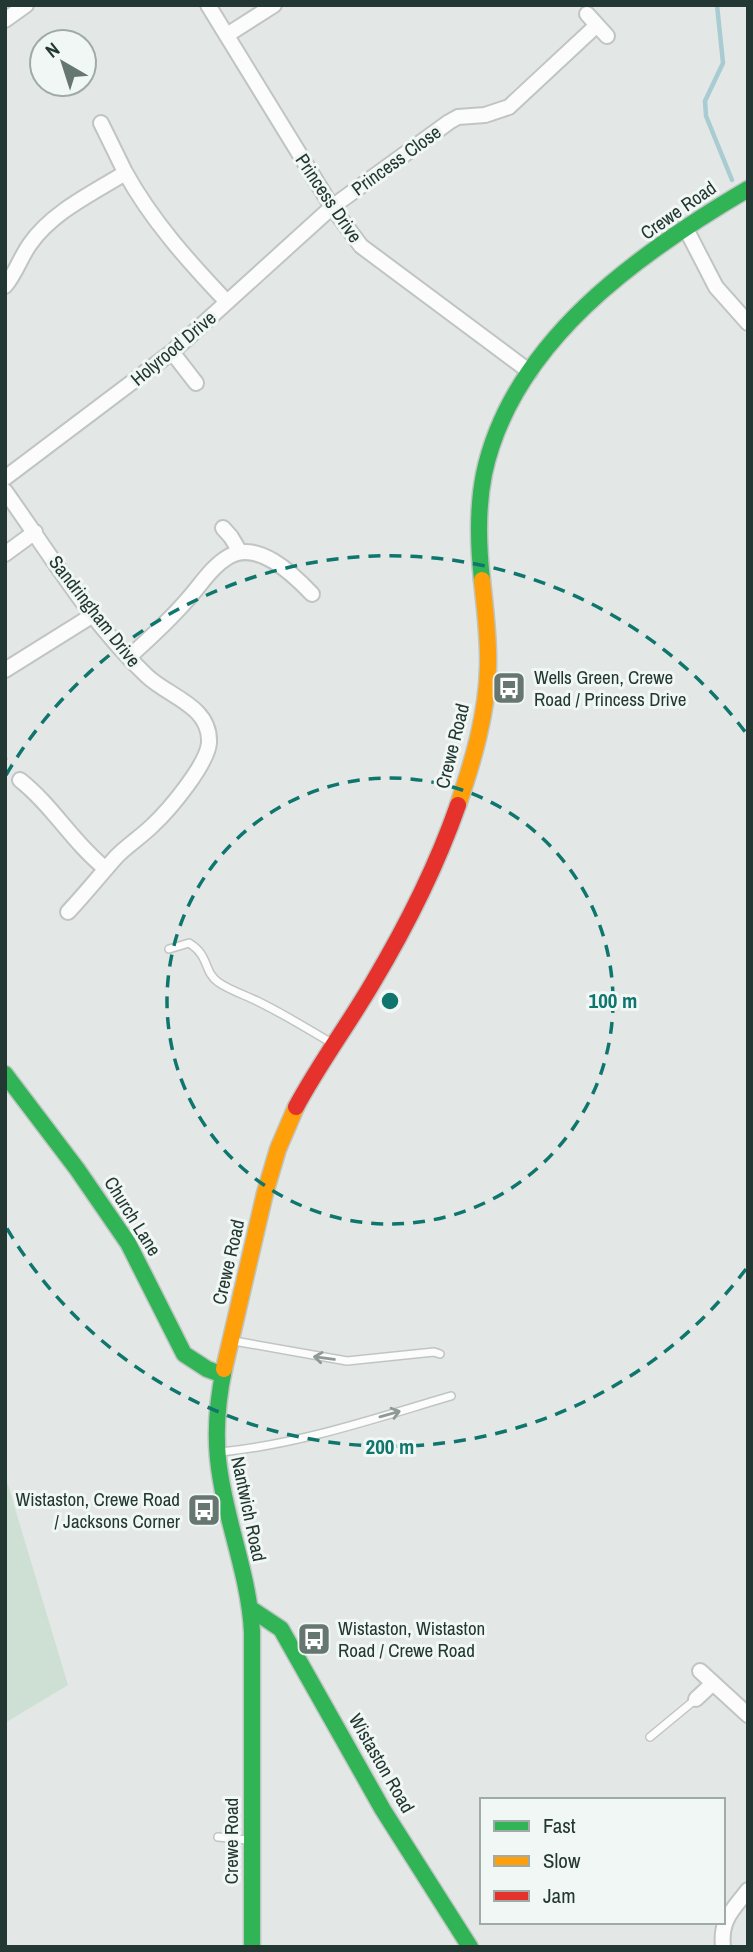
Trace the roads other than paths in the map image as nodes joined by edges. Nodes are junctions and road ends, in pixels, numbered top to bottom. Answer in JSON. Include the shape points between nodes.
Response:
{"nodes":[{"id":1,"x":26,"y":5,"type":"edge"},
{"id":2,"x":208,"y":5,"type":"edge"},
{"id":3,"x":274,"y":5,"type":"edge"},
{"id":4,"x":5,"y":20,"type":"edge"},
{"id":5,"x":597,"y":25,"type":"dead end"},
{"id":6,"x":227,"y":35,"type":"junction"},
{"id":7,"x":101,"y":123,"type":"dead end"},
{"id":8,"x":125,"y":173,"type":"junction"},
{"id":9,"x":748,"y":189,"type":"edge"},
{"id":10,"x":332,"y":207,"type":"junction"},
{"id":11,"x":685,"y":227,"type":"junction"},
{"id":12,"x":5,"y":286,"type":"edge"},
{"id":13,"x":227,"y":302,"type":"junction"},
{"id":14,"x":748,"y":323,"type":"edge"},
{"id":15,"x":172,"y":352,"type":"junction"},
{"id":16,"x":530,"y":372,"type":"junction"},
{"id":17,"x":197,"y":383,"type":"dead end"},
{"id":18,"x":5,"y":478,"type":"edge"},
{"id":19,"x":5,"y":491,"type":"edge"},
{"id":20,"x":223,"y":528,"type":"dead end"},
{"id":21,"x":35,"y":532,"type":"junction"},
{"id":22,"x":240,"y":552,"type":"junction"},
{"id":23,"x":5,"y":554,"type":"edge"},
{"id":24,"x":312,"y":594,"type":"dead end"},
{"id":25,"x":93,"y":615,"type":"junction"},
{"id":26,"x":129,"y":657,"type":"junction"},
{"id":27,"x":5,"y":670,"type":"edge"},
{"id":28,"x":20,"y":780,"type":"dead end"},
{"id":29,"x":106,"y":869,"type":"junction"},
{"id":30,"x":68,"y":912,"type":"dead end"},
{"id":31,"x":169,"y":949,"type":"dead end"},
{"id":32,"x":333,"y":1044,"type":"junction"},
{"id":33,"x":5,"y":1074,"type":"edge"},
{"id":34,"x":231,"y":1341,"type":"junction"},
{"id":35,"x":440,"y":1354,"type":"dead end"},
{"id":36,"x":223,"y":1375,"type":"junction"},
{"id":37,"x":451,"y":1396,"type":"dead end"},
{"id":38,"x":215,"y":1452,"type":"junction"},
{"id":39,"x":251,"y":1609,"type":"junction"},
{"id":40,"x":700,"y":1671,"type":"dead end"},
{"id":41,"x":712,"y":1684,"type":"junction"},
{"id":42,"x":696,"y":1699,"type":"joint"},
{"id":43,"x":748,"y":1715,"type":"edge"},
{"id":44,"x":650,"y":1737,"type":"dead end"},
{"id":45,"x":218,"y":1838,"type":"dead end"},
{"id":46,"x":252,"y":1840,"type":"junction"},
{"id":47,"x":748,"y":1889,"type":"edge"},
{"id":48,"x":725,"y":1921,"type":"edge"},
{"id":49,"x":724,"y":1924,"type":"edge"},
{"id":50,"x":252,"y":1947,"type":"edge"},
{"id":51,"x":470,"y":1947,"type":"edge"},
{"id":52,"x":723,"y":1947,"type":"edge"}],
"edges":[{"from":1,"to":4,"type":"street"},
{"from":2,"to":6,"type":"street","name":"Princess Drive"},
{"from":3,"to":6,"type":"street"},
{"from":5,"to":10,"type":"street","name":"Princess Close","via":[[509,107],[449,122]]},
{"from":6,"to":10,"type":"street","name":"Princess Drive"},
{"from":7,"to":8,"type":"street"},
{"from":8,"to":12,"type":"street","via":[[39,232]]},
{"from":8,"to":13,"type":"street","via":[[166,233]]},
{"from":9,"to":11,"type":"main road","name":"Crewe Road"},
{"from":10,"to":13,"type":"street","name":"Holyrood Drive"},
{"from":10,"to":16,"type":"street","name":"Princess Drive","via":[[369,254]]},
{"from":11,"to":14,"type":"street","via":[[716,287]]},
{"from":11,"to":16,"type":"main road","name":"Crewe Road","via":[[593,302]]},
{"from":13,"to":15,"type":"street","name":"Holyrood Drive"},
{"from":15,"to":17,"type":"street"},
{"from":15,"to":18,"type":"street","name":"Holyrood Drive"},
{"from":16,"to":32,"type":"main road","name":"Crewe Road","via":[[495,435],[482,485],[479,539],[488,682],[461,797],[421,897]]},
{"from":19,"to":21,"type":"street","name":"Sandringham Drive"},
{"from":20,"to":22,"type":"street"},
{"from":21,"to":23,"type":"street"},
{"from":21,"to":25,"type":"street","name":"Sandringham Drive"},
{"from":22,"to":24,"type":"street","via":[[264,557]]},
{"from":22,"to":26,"type":"street","via":[[216,567]]},
{"from":25,"to":26,"type":"street","name":"Sandringham Drive"},
{"from":25,"to":27,"type":"street"},
{"from":26,"to":29,"type":"street","name":"Sandringham Drive","via":[[149,678],[194,709],[208,730],[209,742],[193,777],[156,823]]},
{"from":28,"to":29,"type":"street","via":[[47,804],[87,855]]},
{"from":29,"to":30,"type":"street","name":"Sandringham Drive"},
{"from":31,"to":32,"type":"lane","via":[[189,943],[198,948],[217,981]]},
{"from":32,"to":34,"type":"main road","name":"Crewe Road","via":[[294,1110],[282,1141]]},
{"from":33,"to":36,"type":"main road","name":"Church Lane","via":[[128,1243],[184,1354]]},
{"from":35,"to":34,"type":"lane","one_way":true,"via":[[347,1361]]},
{"from":34,"to":36,"type":"main road","name":"Crewe Road"},
{"from":36,"to":38,"type":"main road","name":"Nantwich Road"},
{"from":38,"to":37,"type":"lane","one_way":true,"via":[[307,1437]]},
{"from":38,"to":39,"type":"main road","name":"Nantwich Road"},
{"from":39,"to":46,"type":"main road","name":"Crewe Road"},
{"from":39,"to":51,"type":"main road","name":"Wistaston Road","via":[[281,1629],[383,1810]]},
{"from":40,"to":41,"type":"street"},
{"from":41,"to":42,"type":"street"},
{"from":41,"to":43,"type":"street"},
{"from":42,"to":44,"type":"lane"},
{"from":45,"to":46,"type":"lane"},
{"from":46,"to":50,"type":"main road","name":"Crewe Road"},
{"from":47,"to":48,"type":"street"},
{"from":49,"to":52,"type":"street"}]}
